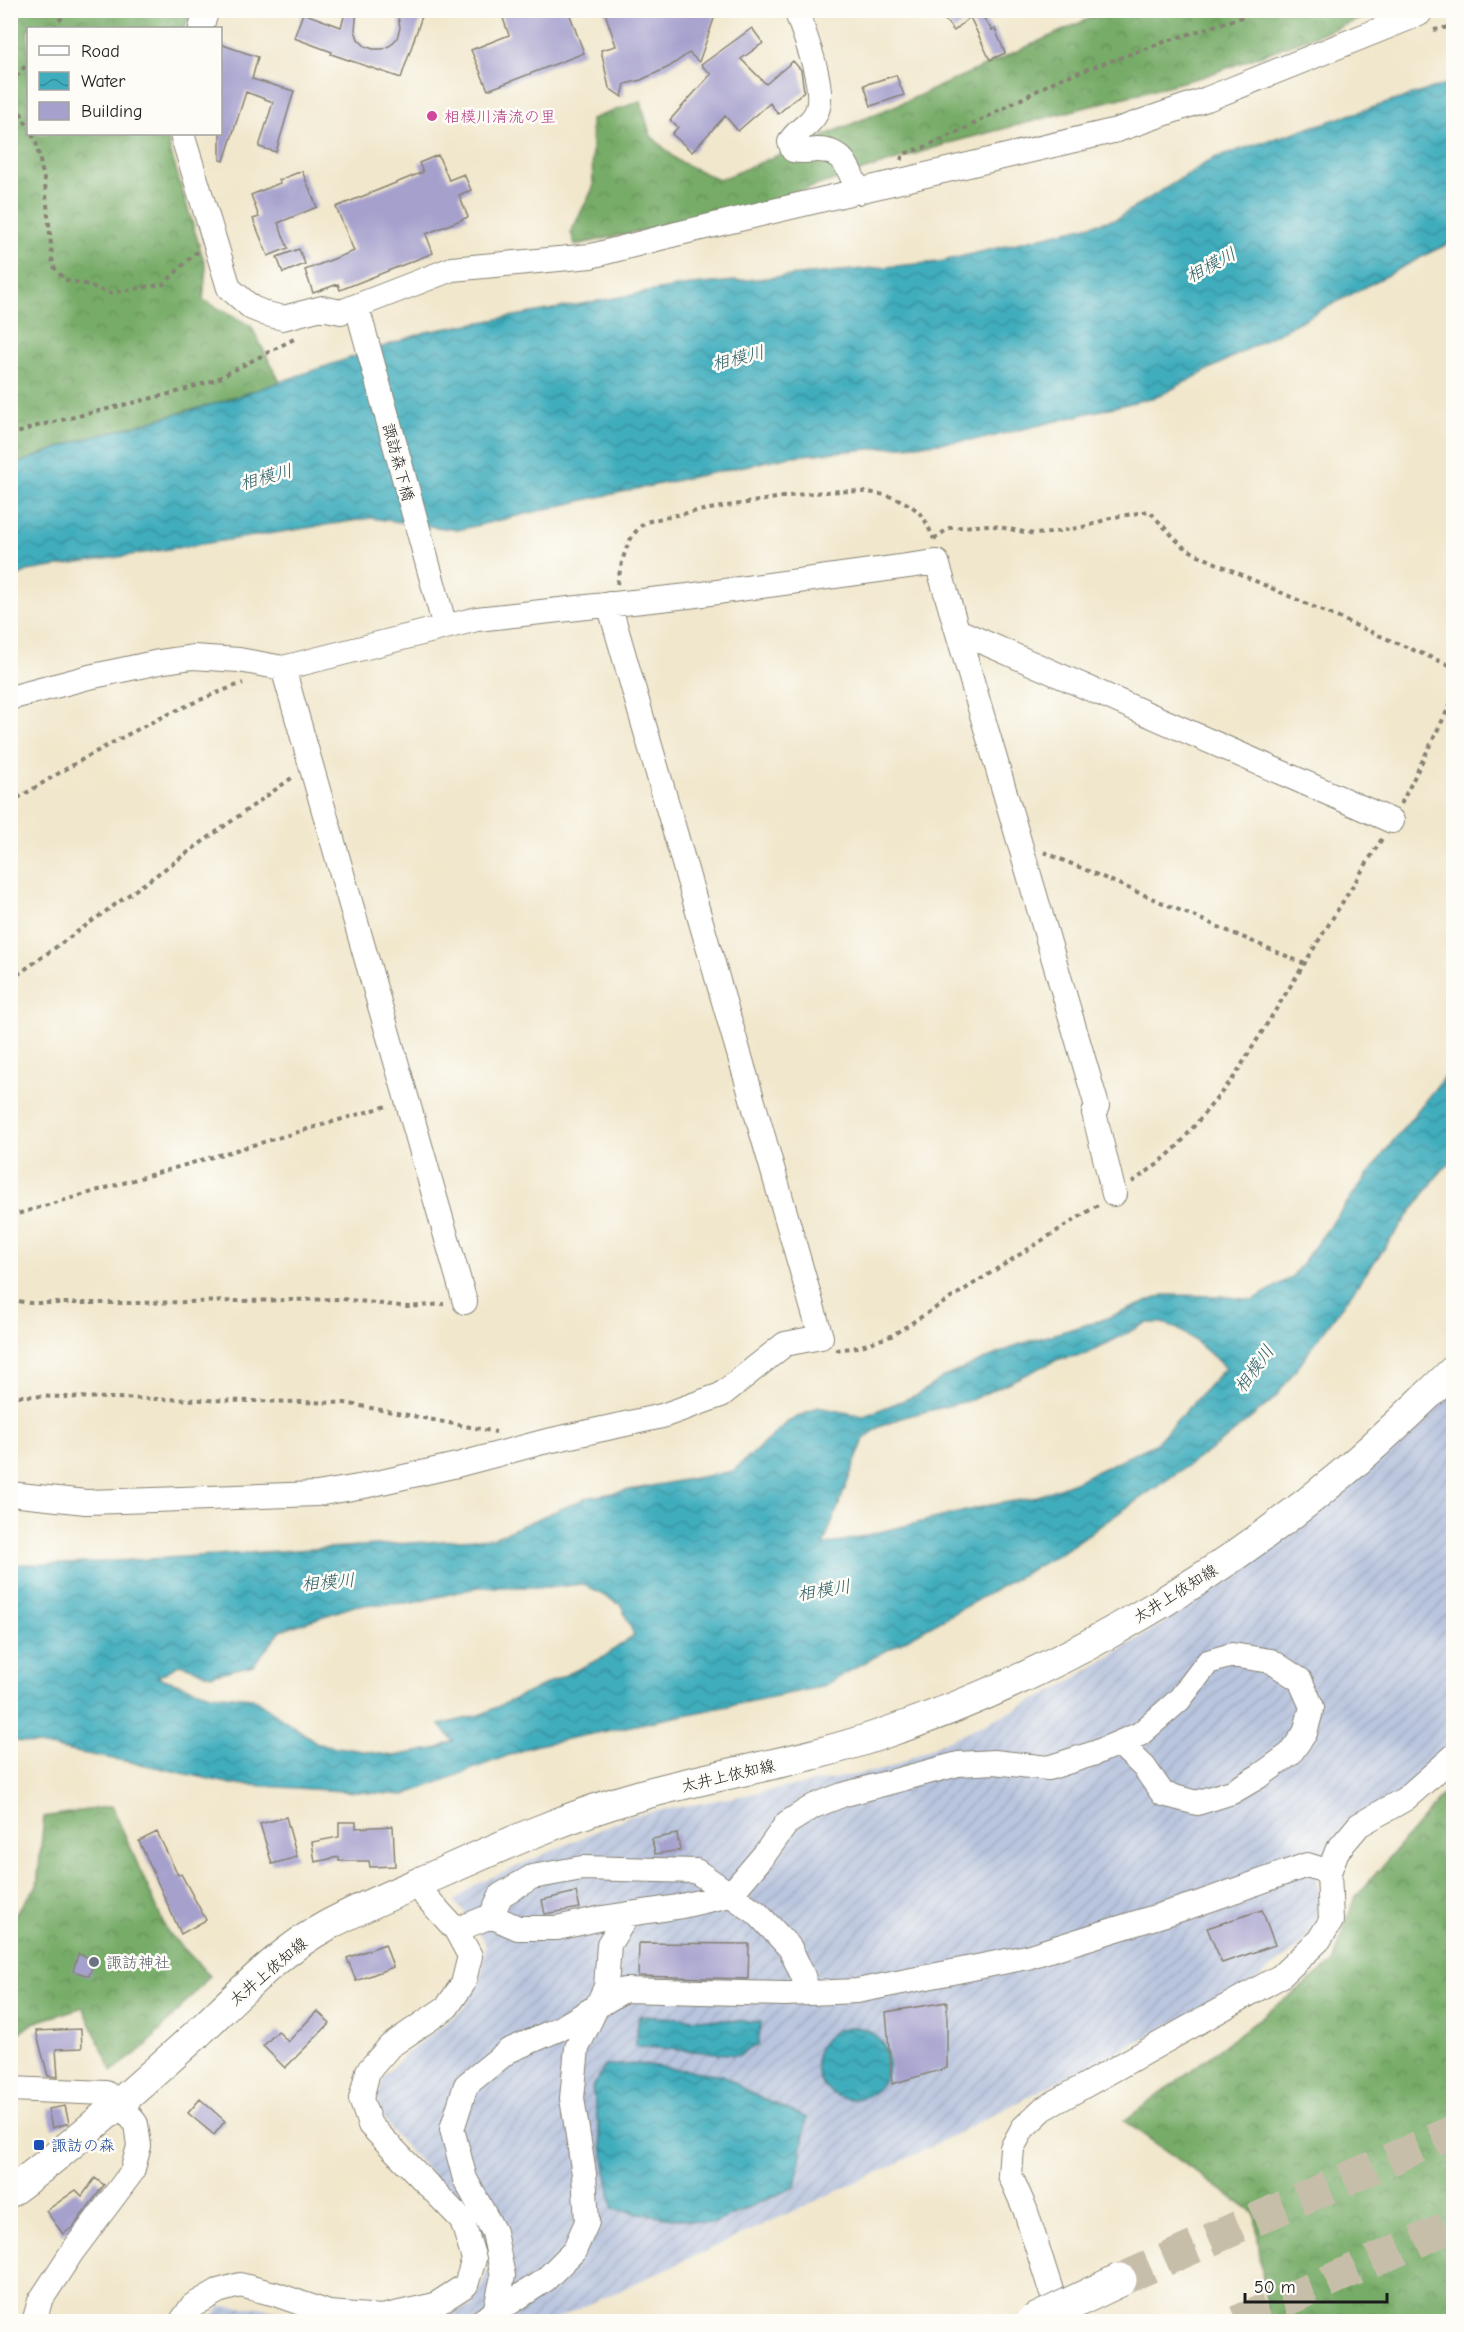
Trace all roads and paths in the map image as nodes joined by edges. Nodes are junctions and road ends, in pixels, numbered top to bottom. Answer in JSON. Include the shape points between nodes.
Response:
{"nodes":[{"id":1,"x":67,"y":10,"type":"edge"},
{"id":2,"x":207,"y":10,"type":"edge"},
{"id":3,"x":796,"y":10,"type":"edge"},
{"id":4,"x":1264,"y":10,"type":"edge"},
{"id":5,"x":1419,"y":10,"type":"edge"},
{"id":6,"x":55,"y":27,"type":"edge"},
{"id":7,"x":201,"y":27,"type":"edge"},
{"id":8,"x":27,"y":64,"type":"edge"},
{"id":9,"x":10,"y":83,"type":"edge"},
{"id":10,"x":10,"y":100,"type":"edge"},
{"id":11,"x":27,"y":126,"type":"edge"},
{"id":12,"x":32,"y":135,"type":"edge"},
{"id":13,"x":182,"y":135,"type":"edge"},
{"id":14,"x":893,"y":183,"type":"junction"},
{"id":15,"x":858,"y":192,"type":"junction"},
{"id":16,"x":220,"y":258,"type":"junction"},
{"id":17,"x":353,"y":311,"type":"junction"},
{"id":18,"x":299,"y":336,"type":"dead end"},
{"id":19,"x":10,"y":436,"type":"edge"},
{"id":20,"x":935,"y":550,"type":"junction"},
{"id":21,"x":609,"y":604,"type":"junction"},
{"id":22,"x":442,"y":618,"type":"junction"},
{"id":23,"x":958,"y":631,"type":"junction"},
{"id":24,"x":1454,"y":667,"type":"edge"},
{"id":25,"x":283,"y":668,"type":"junction"},
{"id":26,"x":1454,"y":697,"type":"edge"},
{"id":27,"x":10,"y":698,"type":"edge"},
{"id":28,"x":310,"y":764,"type":"junction"},
{"id":29,"x":10,"y":803,"type":"edge"},
{"id":30,"x":1392,"y":820,"type":"junction"},
{"id":31,"x":1019,"y":841,"type":"junction"},
{"id":32,"x":1305,"y":964,"type":"junction"},
{"id":33,"x":10,"y":981,"type":"edge"},
{"id":34,"x":407,"y":1100,"type":"junction"},
{"id":35,"x":1114,"y":1194,"type":"junction"},
{"id":36,"x":10,"y":1216,"type":"edge"},
{"id":37,"x":10,"y":1300,"type":"edge"},
{"id":38,"x":465,"y":1302,"type":"joint"},
{"id":39,"x":830,"y":1350,"type":"dead end"},
{"id":40,"x":1454,"y":1370,"type":"edge"},
{"id":41,"x":10,"y":1394,"type":"edge"},
{"id":42,"x":499,"y":1432,"type":"dead end"},
{"id":43,"x":10,"y":1494,"type":"edge"},
{"id":44,"x":1119,"y":1743,"type":"junction"},
{"id":45,"x":1454,"y":1756,"type":"edge"},
{"id":46,"x":1329,"y":1872,"type":"junction"},
{"id":47,"x":420,"y":1882,"type":"junction"},
{"id":48,"x":730,"y":1895,"type":"junction"},
{"id":49,"x":628,"y":1914,"type":"junction"},
{"id":50,"x":491,"y":1916,"type":"junction"},
{"id":51,"x":456,"y":1930,"type":"junction"},
{"id":52,"x":808,"y":1992,"type":"junction"},
{"id":53,"x":599,"y":2005,"type":"junction"},
{"id":54,"x":10,"y":2090,"type":"edge"},
{"id":55,"x":120,"y":2103,"type":"junction"},
{"id":56,"x":10,"y":2192,"type":"edge"},
{"id":57,"x":1119,"y":2280,"type":"tunnel mouth"},
{"id":58,"x":488,"y":2317,"type":"edge"},
{"id":59,"x":34,"y":2322,"type":"edge"},
{"id":60,"x":181,"y":2322,"type":"edge"},
{"id":61,"x":1032,"y":2322,"type":"edge"},
{"id":62,"x":1061,"y":2322,"type":"edge"}],
"edges":[{"from":1,"to":6,"type":"path"},
{"from":2,"to":7,"type":"street"},
{"from":3,"to":15,"type":"street","via":[[814,68],[819,100],[811,121],[790,142],[793,150],[831,152],[841,157]]},
{"from":4,"to":14,"type":"path","via":[[1057,80],[970,126],[903,154]]},
{"from":5,"to":14,"type":"street","via":[[1419,14],[1207,99],[1117,130]]},
{"from":8,"to":9,"type":"path"},
{"from":10,"to":11,"type":"path","via":[[14,100]]},
{"from":12,"to":16,"type":"path","via":[[45,184],[53,266],[65,280],[109,292],[164,284],[195,253],[211,252]]},
{"from":13,"to":16,"type":"street"},
{"from":14,"to":15,"type":"street"},
{"from":15,"to":17,"type":"street","via":[[591,256],[452,269]]},
{"from":16,"to":17,"type":"street","via":[[230,288],[252,308],[283,318],[322,308]]},
{"from":17,"to":22,"type":"street","name":"諏訪森下橋"},
{"from":18,"to":19,"type":"path","via":[[215,380]]},
{"from":20,"to":21,"type":"street","via":[[688,596]]},
{"from":20,"to":21,"type":"path","via":[[921,515],[878,493],[794,494],[646,522],[634,530],[628,543]]},
{"from":20,"to":23,"type":"street"},
{"from":20,"to":24,"type":"path","via":[[949,528],[989,525],[1034,534],[1066,531],[1149,511],[1182,546],[1196,554]]},
{"from":21,"to":22,"type":"street","via":[[477,619]]},
{"from":21,"to":43,"type":"street","via":[[821,1337],[785,1344],[721,1395],[662,1416],[341,1490],[86,1502]]},
{"from":22,"to":25,"type":"street"},
{"from":23,"to":30,"type":"street"},
{"from":23,"to":31,"type":"street"},
{"from":25,"to":27,"type":"street","via":[[193,657]]},
{"from":25,"to":28,"type":"street"},
{"from":25,"to":29,"type":"path","via":[[209,695],[135,730]]},
{"from":26,"to":30,"type":"path"},
{"from":28,"to":33,"type":"path"},
{"from":28,"to":34,"type":"street"},
{"from":30,"to":32,"type":"path"},
{"from":31,"to":32,"type":"path"},
{"from":31,"to":35,"type":"street","via":[[1097,1106],[1094,1113]]},
{"from":32,"to":35,"type":"path","via":[[1234,1077],[1197,1125],[1158,1164]]},
{"from":34,"to":36,"type":"path"},
{"from":34,"to":38,"type":"street"},
{"from":35,"to":39,"type":"path","via":[[891,1336],[858,1347]]},
{"from":37,"to":38,"type":"path","via":[[136,1303],[342,1299],[408,1307]]},
{"from":40,"to":47,"type":"main road","name":"太井上依知線","via":[[1341,1474],[1275,1525],[1143,1614],[1046,1665],[952,1709],[876,1737],[642,1794],[529,1834]]},
{"from":41,"to":42,"type":"path","via":[[345,1403]]},
{"from":44,"to":44,"type":"street","via":[[1140,1734],[1179,1700],[1208,1662],[1232,1654],[1272,1661],[1300,1680],[1312,1707],[1305,1733],[1290,1754],[1232,1792],[1197,1803],[1162,1794],[1144,1767]]},
{"from":44,"to":48,"type":"street","via":[[1048,1768],[994,1762],[958,1764],[842,1795],[787,1823]]},
{"from":45,"to":46,"type":"street","via":[[1405,1799],[1359,1825],[1337,1851]]},
{"from":46,"to":52,"type":"street","via":[[1307,1865],[1027,1957],[857,1990]]},
{"from":46,"to":62,"type":"street","via":[[1331,1920],[1319,1940],[1281,1977],[1043,2109],[1023,2128],[1012,2148],[1010,2175],[1025,2209]]},
{"from":47,"to":51,"type":"street","via":[[426,1897]]},
{"from":47,"to":55,"type":"main road","name":"太井上依知線","via":[[321,1928],[288,1951]]},
{"from":48,"to":49,"type":"street"},
{"from":48,"to":50,"type":"street","via":[[696,1870],[582,1868],[532,1877],[501,1894]]},
{"from":48,"to":52,"type":"street","via":[[757,1912],[790,1948]]},
{"from":49,"to":50,"type":"street","via":[[557,1928],[518,1928]]},
{"from":49,"to":53,"type":"street","via":[[609,1944],[606,1986]]},
{"from":50,"to":51,"type":"street"},
{"from":51,"to":60,"type":"street","via":[[470,1956],[463,1984],[447,2007],[390,2046],[368,2071],[361,2100],[370,2125],[462,2220],[474,2259],[466,2285],[435,2305],[382,2317],[329,2313],[240,2285],[218,2291],[192,2306]]},
{"from":52,"to":53,"type":"street","via":[[624,1990]]},
{"from":53,"to":58,"type":"street","via":[[577,2048],[572,2098],[587,2222],[574,2251],[545,2280]]},
{"from":53,"to":58,"type":"street","via":[[561,2028],[508,2051],[466,2085],[452,2128],[465,2179],[494,2232],[503,2276]]},
{"from":54,"to":55,"type":"street","via":[[106,2093]]},
{"from":55,"to":56,"type":"main road","name":"太井上依知線"},
{"from":55,"to":59,"type":"street","via":[[136,2124],[139,2146],[132,2172],[46,2291]]},
{"from":57,"to":61,"type":"highway","bridge":true}]}
